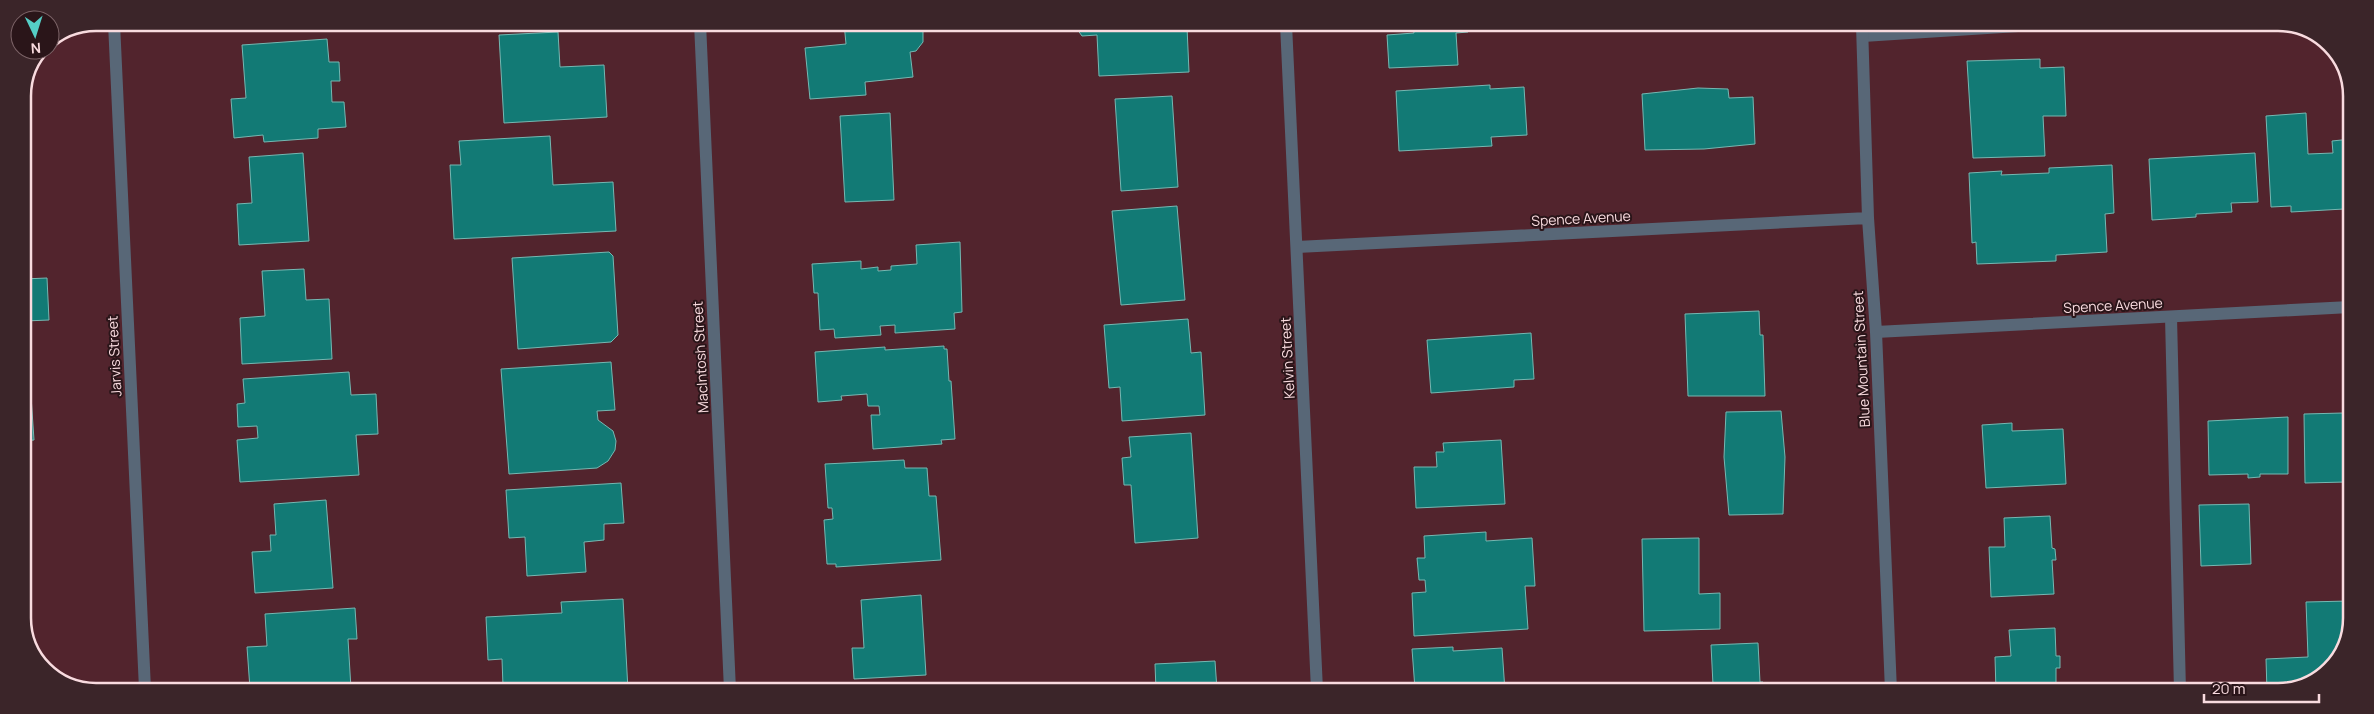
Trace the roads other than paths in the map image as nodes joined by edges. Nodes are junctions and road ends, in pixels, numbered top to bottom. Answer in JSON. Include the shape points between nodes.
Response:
{"nodes":[{"id":1,"x":114,"y":31,"type":"edge"},
{"id":2,"x":700,"y":31,"type":"edge"},
{"id":3,"x":1286,"y":31,"type":"edge"},
{"id":4,"x":1862,"y":31,"type":"edge"},
{"id":5,"x":1868,"y":218,"type":"junction"},
{"id":6,"x":1297,"y":247,"type":"junction"},
{"id":7,"x":2343,"y":307,"type":"edge"},
{"id":8,"x":2171,"y":317,"type":"junction"},
{"id":9,"x":1876,"y":332,"type":"junction"},
{"id":10,"x":145,"y":683,"type":"edge"},
{"id":11,"x":730,"y":683,"type":"edge"},
{"id":12,"x":1316,"y":683,"type":"edge"},
{"id":13,"x":1891,"y":683,"type":"edge"},
{"id":14,"x":2180,"y":683,"type":"edge"}],
"edges":[{"from":1,"to":10,"type":"street","name":"Jarvis Street"},
{"from":2,"to":11,"type":"street","name":"MacIntosh Street"},
{"from":3,"to":6,"type":"street","name":"Kelvin Street"},
{"from":4,"to":5,"type":"street","name":"Blue Mountain Street"},
{"from":5,"to":6,"type":"street","name":"Spence Avenue"},
{"from":5,"to":9,"type":"street","name":"Blue Mountain Street"},
{"from":6,"to":12,"type":"street","name":"Kelvin Street"},
{"from":7,"to":8,"type":"street","name":"Spence Avenue"},
{"from":8,"to":9,"type":"street","name":"Spence Avenue"},
{"from":8,"to":14,"type":"street"},
{"from":9,"to":13,"type":"street","name":"Blue Mountain Street"}]}
